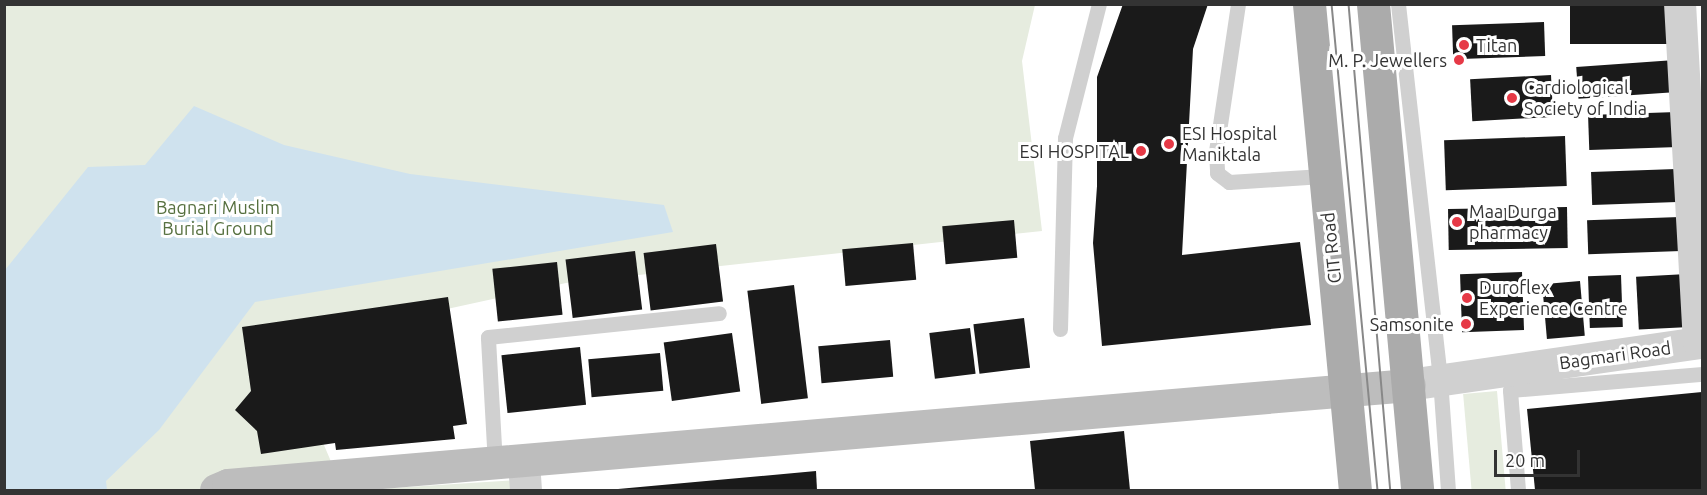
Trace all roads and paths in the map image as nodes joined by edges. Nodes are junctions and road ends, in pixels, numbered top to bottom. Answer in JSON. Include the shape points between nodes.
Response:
{"nodes":[{"id":1,"x":1099,"y":4,"type":"edge"},
{"id":2,"x":1238,"y":4,"type":"edge"},
{"id":3,"x":1309,"y":4,"type":"edge"},
{"id":4,"x":1373,"y":4,"type":"edge"},
{"id":5,"x":1398,"y":4,"type":"edge"},
{"id":6,"x":1680,"y":4,"type":"edge"},
{"id":7,"x":1693,"y":52,"type":"edge"},
{"id":8,"x":1323,"y":176,"type":"junction"},
{"id":9,"x":719,"y":313,"type":"dead end"},
{"id":10,"x":1060,"y":329,"type":"dead end"},
{"id":11,"x":1702,"y":374,"type":"edge"},
{"id":12,"x":1424,"y":382,"type":"junction"},
{"id":13,"x":1347,"y":391,"type":"junction"},
{"id":14,"x":515,"y":472,"type":"edge"},
{"id":15,"x":216,"y":490,"type":"edge"},
{"id":16,"x":1355,"y":490,"type":"edge"},
{"id":17,"x":1417,"y":490,"type":"edge"},
{"id":18,"x":1448,"y":490,"type":"edge"},
{"id":19,"x":1518,"y":490,"type":"edge"}],
"edges":[{"from":1,"to":10,"type":"lane","via":[[1065,138]]},
{"from":2,"to":8,"type":"lane","via":[[1216,152],[1217,173],[1229,182]]},
{"from":3,"to":8,"type":"main road","name":"CIT Road"},
{"from":4,"to":12,"type":"main road"},
{"from":5,"to":12,"type":"lane"},
{"from":6,"to":7,"type":"street","name":"Bagmari Road"},
{"from":7,"to":12,"type":"street","name":"Bagmari Road","via":[[1699,343]]},
{"from":8,"to":13,"type":"main road","name":"CIT Road"},
{"from":9,"to":14,"type":"lane","via":[[488,337]]},
{"from":11,"to":19,"type":"lane","via":[[1510,390]]},
{"from":12,"to":13,"type":"main road"},
{"from":12,"to":17,"type":"main road"},
{"from":12,"to":18,"type":"lane"},
{"from":13,"to":14,"type":"main road"},
{"from":13,"to":16,"type":"main road","name":"CIT Road"},
{"from":14,"to":15,"type":"main road","via":[[228,485]]}]}
